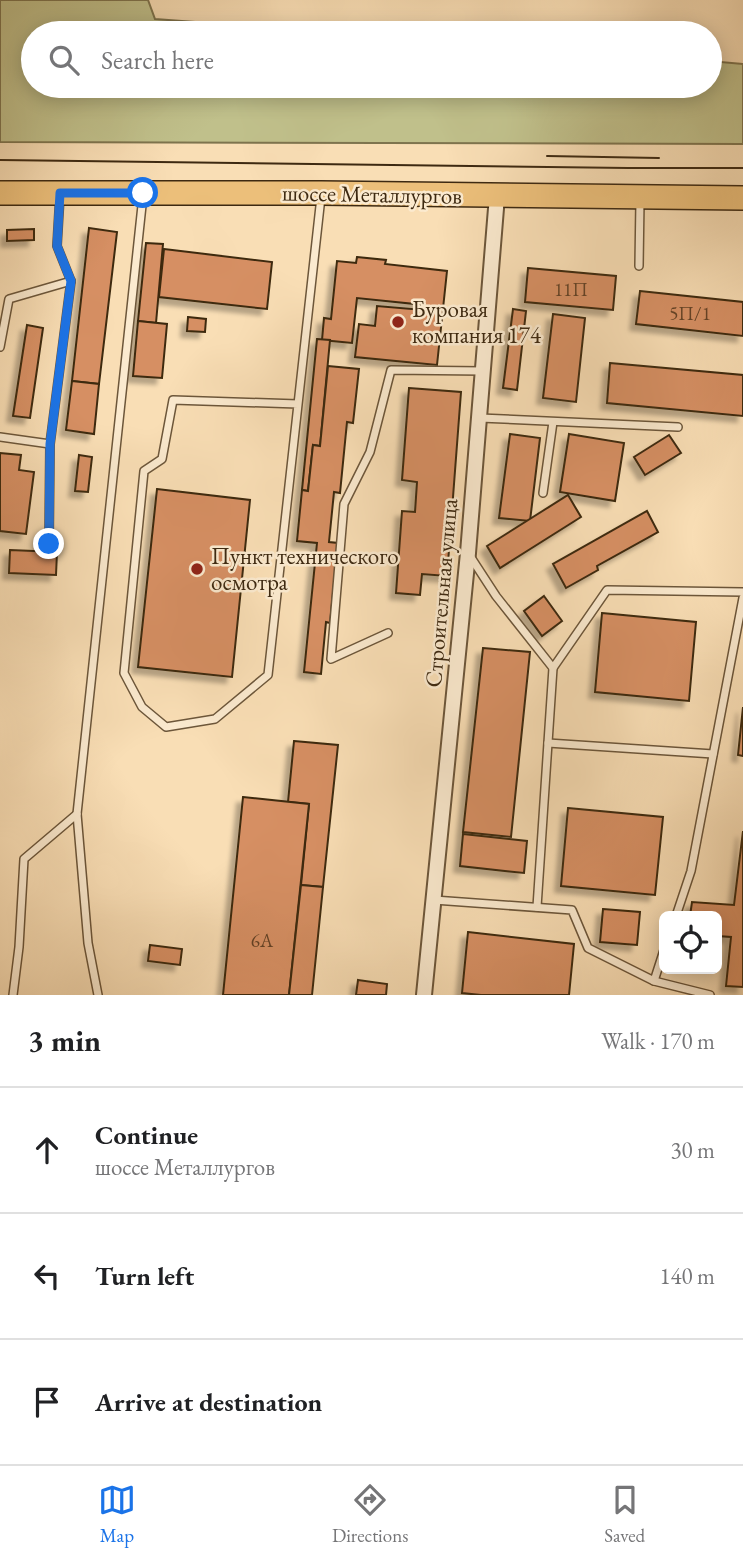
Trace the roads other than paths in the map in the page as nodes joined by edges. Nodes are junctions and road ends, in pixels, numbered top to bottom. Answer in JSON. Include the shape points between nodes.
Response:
{"nodes":[{"id":1,"x":321,"y":192,"type":"junction"},
{"id":2,"x":0,"y":193,"type":"edge"},
{"id":3,"x":60,"y":193,"type":"junction"},
{"id":4,"x":143,"y":193,"type":"junction"},
{"id":5,"x":497,"y":195,"type":"junction"},
{"id":6,"x":640,"y":197,"type":"junction"},
{"id":7,"x":743,"y":198,"type":"edge"},
{"id":8,"x":639,"y":266,"type":"dead end"},
{"id":9,"x":71,"y":281,"type":"junction"},
{"id":10,"x":0,"y":347,"type":"edge"},
{"id":11,"x":483,"y":371,"type":"junction"},
{"id":12,"x":298,"y":404,"type":"junction"},
{"id":13,"x":479,"y":418,"type":"junction"},
{"id":14,"x":553,"y":422,"type":"junction"},
{"id":15,"x":678,"y":427,"type":"dead end"},
{"id":16,"x":0,"y":437,"type":"edge"},
{"id":17,"x":50,"y":444,"type":"junction"},
{"id":18,"x":543,"y":493,"type":"dead end"},
{"id":19,"x":49,"y":544,"type":"dead end"},
{"id":20,"x":468,"y":553,"type":"junction"},
{"id":21,"x":743,"y":592,"type":"edge"},
{"id":22,"x":743,"y":598,"type":"edge"},
{"id":23,"x":388,"y":633,"type":"dead end"},
{"id":24,"x":553,"y":668,"type":"junction"},
{"id":25,"x":548,"y":743,"type":"junction"},
{"id":26,"x":713,"y":754,"type":"junction"},
{"id":27,"x":77,"y":814,"type":"junction"},
{"id":28,"x":434,"y":900,"type":"junction"},
{"id":29,"x":537,"y":907,"type":"junction"},
{"id":30,"x":678,"y":911,"type":"edge"},
{"id":31,"x":659,"y":966,"type":"edge"},
{"id":32,"x":654,"y":981,"type":"junction"},
{"id":33,"x":13,"y":995,"type":"edge"},
{"id":34,"x":98,"y":995,"type":"edge"},
{"id":35,"x":424,"y":995,"type":"edge"},
{"id":36,"x":710,"y":995,"type":"edge"}],
"edges":[{"from":1,"to":4,"type":"main road","name":"шоссе Металлургов"},
{"from":1,"to":5,"type":"main road","name":"шоссе Металлургов"},
{"from":1,"to":12,"type":"lane"},
{"from":2,"to":3,"type":"main road","name":"шоссе Металлургов"},
{"from":3,"to":4,"type":"main road","name":"шоссе Металлургов"},
{"from":3,"to":9,"type":"lane","via":[[57,246]]},
{"from":4,"to":27,"type":"lane"},
{"from":5,"to":6,"type":"main road","name":"шоссе Металлургов"},
{"from":5,"to":11,"type":"street","name":"Строительная улица"},
{"from":6,"to":7,"type":"main road","name":"шоссе Металлургов"},
{"from":6,"to":8,"type":"lane"},
{"from":9,"to":10,"type":"lane","via":[[9,299]]},
{"from":9,"to":17,"type":"lane"},
{"from":11,"to":13,"type":"street","name":"Строительная улица"},
{"from":11,"to":23,"type":"lane","via":[[391,370],[370,452],[344,504],[331,659]]},
{"from":12,"to":12,"type":"lane","via":[[173,400],[162,459],[144,471],[124,673],[142,706],[166,727],[215,719],[268,676]]},
{"from":13,"to":14,"type":"lane"},
{"from":13,"to":20,"type":"street","name":"Строительная улица"},
{"from":14,"to":15,"type":"lane"},
{"from":14,"to":18,"type":"lane"},
{"from":16,"to":17,"type":"lane"},
{"from":17,"to":19,"type":"lane"},
{"from":20,"to":24,"type":"lane"},
{"from":20,"to":28,"type":"street","name":"Строительная улица"},
{"from":21,"to":24,"type":"lane","via":[[607,590]]},
{"from":22,"to":26,"type":"lane"},
{"from":24,"to":25,"type":"lane"},
{"from":25,"to":26,"type":"lane"},
{"from":25,"to":29,"type":"lane"},
{"from":26,"to":30,"type":"lane","via":[[691,872]]},
{"from":27,"to":33,"type":"lane","via":[[24,859]]},
{"from":27,"to":34,"type":"lane","via":[[88,943]]},
{"from":28,"to":29,"type":"lane"},
{"from":28,"to":35,"type":"street","name":"Строительная улица"},
{"from":29,"to":32,"type":"lane","via":[[572,910],[587,948]]},
{"from":31,"to":32,"type":"lane"},
{"from":32,"to":36,"type":"lane"}]}
